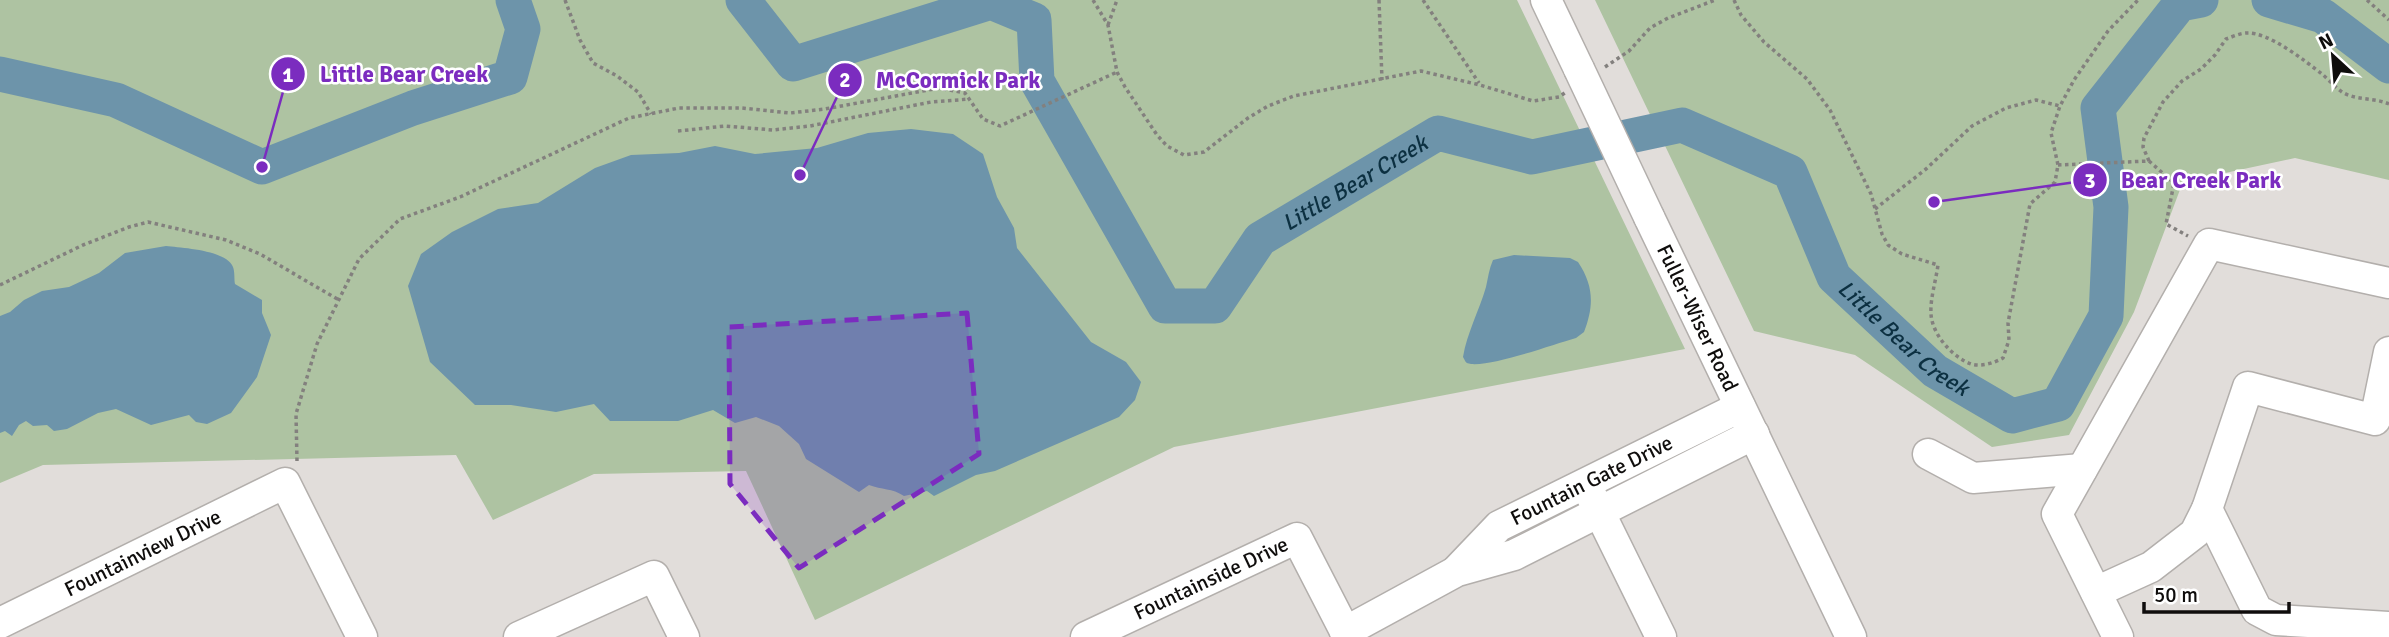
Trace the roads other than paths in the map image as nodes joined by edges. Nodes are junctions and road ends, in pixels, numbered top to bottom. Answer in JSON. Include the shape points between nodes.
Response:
{"nodes":[{"id":1,"x":1546,"y":0,"type":"edge"},
{"id":2,"x":2389,"y":283,"type":"edge"},
{"id":3,"x":2389,"y":352,"type":"edge"},
{"id":4,"x":1740,"y":407,"type":"junction"},
{"id":5,"x":1754,"y":434,"type":"junction"},
{"id":6,"x":1928,"y":454,"type":"dead end"},
{"id":7,"x":2082,"y":469,"type":"junction"},
{"id":8,"x":1585,"y":482,"type":"junction"},
{"id":9,"x":2207,"y":509,"type":"junction"},
{"id":10,"x":1600,"y":512,"type":"junction"},
{"id":11,"x":1457,"y":571,"type":"junction"},
{"id":12,"x":2096,"y":592,"type":"junction"},
{"id":13,"x":0,"y":623,"type":"edge"},
{"id":14,"x":2389,"y":627,"type":"edge"},
{"id":15,"x":1347,"y":635,"type":"edge"},
{"id":16,"x":362,"y":637,"type":"edge"},
{"id":17,"x":519,"y":637,"type":"edge"},
{"id":18,"x":684,"y":637,"type":"edge"},
{"id":19,"x":1086,"y":637,"type":"edge"},
{"id":20,"x":1661,"y":637,"type":"edge"},
{"id":21,"x":1851,"y":637,"type":"edge"},
{"id":22,"x":2118,"y":637,"type":"edge"}],
"edges":[{"from":1,"to":4,"type":"street","name":"Fuller-Wiser Road","bridge":true},
{"from":2,"to":7,"type":"street","via":[[2209,244]]},
{"from":3,"to":9,"type":"street","via":[[2375,420],[2248,387]]},
{"from":4,"to":5,"type":"street","name":"Fuller-Wiser Road"},
{"from":4,"to":8,"type":"street","name":"Fountain Gate Drive"},
{"from":5,"to":10,"type":"street","name":"Fountain Gate Drive"},
{"from":5,"to":21,"type":"street","name":"Fuller-Wiser Road"},
{"from":6,"to":7,"type":"street","via":[[1973,478]]},
{"from":7,"to":12,"type":"street","via":[[2057,514]]},
{"from":8,"to":10,"type":"street"},
{"from":8,"to":11,"type":"street","name":"Fountain Gate Drive","via":[[1499,526]]},
{"from":9,"to":12,"type":"street","via":[[2195,533],[2151,567]]},
{"from":9,"to":14,"type":"street","via":[[2257,610],[2276,620]]},
{"from":10,"to":11,"type":"street","name":"Fountain Gate Drive","via":[[1514,555]]},
{"from":10,"to":20,"type":"street"},
{"from":11,"to":15,"type":"street","name":"Fountain Gate Drive"},
{"from":12,"to":22,"type":"street"},
{"from":13,"to":16,"type":"street","name":"Fountainview Drive","via":[[285,483]]},
{"from":15,"to":19,"type":"street","name":"Fountainside Drive","via":[[1297,538]]},
{"from":17,"to":18,"type":"street","via":[[654,576]]}]}
